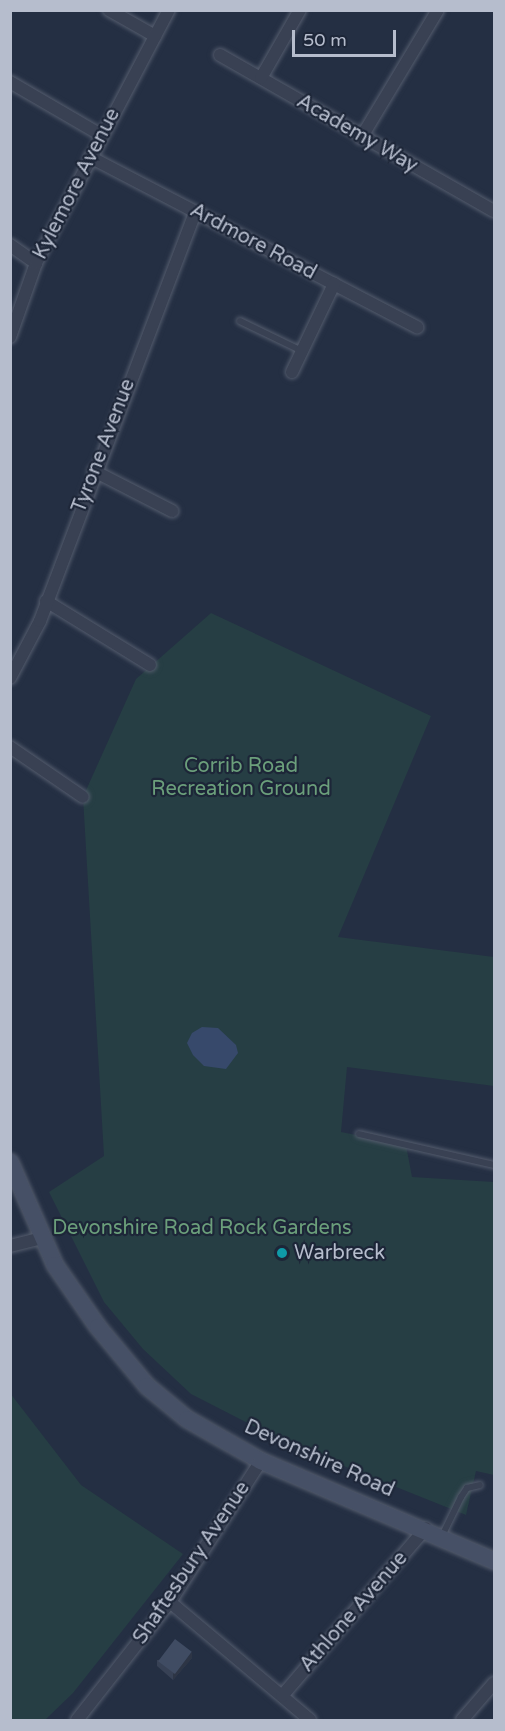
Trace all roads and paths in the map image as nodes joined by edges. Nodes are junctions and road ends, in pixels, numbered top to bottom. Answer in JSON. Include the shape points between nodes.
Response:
{"nodes":[{"id":1,"x":110,"y":10,"type":"edge"},
{"id":2,"x":169,"y":10,"type":"edge"},
{"id":3,"x":300,"y":10,"type":"edge"},
{"id":4,"x":438,"y":10,"type":"edge"},
{"id":5,"x":155,"y":36,"type":"junction"},
{"id":6,"x":220,"y":55,"type":"dead end"},
{"id":7,"x":261,"y":78,"type":"junction"},
{"id":8,"x":10,"y":82,"type":"edge"},
{"id":9,"x":101,"y":135,"type":"junction"},
{"id":10,"x":361,"y":138,"type":"junction"},
{"id":11,"x":90,"y":157,"type":"junction"},
{"id":12,"x":495,"y":211,"type":"edge"},
{"id":13,"x":195,"y":212,"type":"junction"},
{"id":14,"x":10,"y":245,"type":"edge"},
{"id":15,"x":36,"y":263,"type":"junction"},
{"id":16,"x":334,"y":285,"type":"junction"},
{"id":17,"x":240,"y":321,"type":"dead end"},
{"id":18,"x":417,"y":327,"type":"dead end"},
{"id":19,"x":10,"y":337,"type":"edge"},
{"id":20,"x":302,"y":351,"type":"junction"},
{"id":21,"x":292,"y":372,"type":"dead end"},
{"id":22,"x":94,"y":471,"type":"junction"},
{"id":23,"x":171,"y":511,"type":"dead end"},
{"id":24,"x":46,"y":601,"type":"junction"},
{"id":25,"x":150,"y":665,"type":"dead end"},
{"id":26,"x":10,"y":678,"type":"edge"},
{"id":27,"x":10,"y":747,"type":"edge"},
{"id":28,"x":83,"y":797,"type":"dead end"},
{"id":29,"x":359,"y":1134,"type":"dead end"},
{"id":30,"x":10,"y":1162,"type":"edge"},
{"id":31,"x":495,"y":1165,"type":"edge"},
{"id":32,"x":41,"y":1238,"type":"junction"},
{"id":33,"x":10,"y":1246,"type":"edge"},
{"id":34,"x":261,"y":1461,"type":"junction"},
{"id":35,"x":480,"y":1485,"type":"dead end"},
{"id":36,"x":426,"y":1528,"type":"junction"},
{"id":37,"x":442,"y":1536,"type":"junction"},
{"id":38,"x":495,"y":1561,"type":"edge"},
{"id":39,"x":170,"y":1602,"type":"junction"},
{"id":40,"x":492,"y":1691,"type":"edge"},
{"id":41,"x":282,"y":1696,"type":"junction"},
{"id":42,"x":77,"y":1720,"type":"edge"},
{"id":43,"x":310,"y":1720,"type":"edge"},
{"id":44,"x":462,"y":1720,"type":"edge"}],
"edges":[{"from":1,"to":5,"type":"street"},
{"from":2,"to":5,"type":"street","name":"Kylemore Avenue"},
{"from":3,"to":7,"type":"street"},
{"from":4,"to":10,"type":"street"},
{"from":5,"to":9,"type":"street","name":"Kylemore Avenue"},
{"from":6,"to":7,"type":"street","name":"Academy Way"},
{"from":7,"to":10,"type":"street","name":"Academy Way"},
{"from":8,"to":9,"type":"street"},
{"from":9,"to":11,"type":"street","name":"Kylemore Avenue"},
{"from":10,"to":12,"type":"street","name":"Academy Way"},
{"from":11,"to":13,"type":"street","name":"Ardmore Road"},
{"from":11,"to":15,"type":"street","name":"Kylemore Avenue"},
{"from":13,"to":16,"type":"street","name":"Ardmore Road"},
{"from":13,"to":22,"type":"street","name":"Tyrone Avenue"},
{"from":14,"to":15,"type":"street"},
{"from":15,"to":19,"type":"street","name":"Kylemore Avenue"},
{"from":16,"to":18,"type":"street","name":"Ardmore Road"},
{"from":16,"to":20,"type":"street"},
{"from":17,"to":20,"type":"lane"},
{"from":20,"to":21,"type":"street"},
{"from":22,"to":23,"type":"street"},
{"from":22,"to":24,"type":"street","name":"Tyrone Avenue"},
{"from":24,"to":25,"type":"street"},
{"from":24,"to":26,"type":"street","name":"Tyrone Avenue","via":[[25,654]]},
{"from":27,"to":28,"type":"street"},
{"from":29,"to":31,"type":"lane"},
{"from":30,"to":32,"type":"main road","name":"Devonshire Road"},
{"from":32,"to":33,"type":"street"},
{"from":32,"to":34,"type":"main road","name":"Devonshire Road","via":[[98,1328],[147,1386],[187,1419]]},
{"from":34,"to":36,"type":"main road","name":"Devonshire Road"},
{"from":34,"to":39,"type":"street","name":"Shaftesbury Avenue"},
{"from":35,"to":37,"type":"lane","via":[[467,1488]]},
{"from":36,"to":37,"type":"main road","name":"Devonshire Road"},
{"from":36,"to":41,"type":"street","name":"Athlone Avenue"},
{"from":37,"to":38,"type":"main road","name":"Devonshire Road"},
{"from":39,"to":41,"type":"street"},
{"from":39,"to":42,"type":"street","name":"Shaftesbury Avenue"},
{"from":40,"to":44,"type":"street"},
{"from":41,"to":43,"type":"street"}]}
